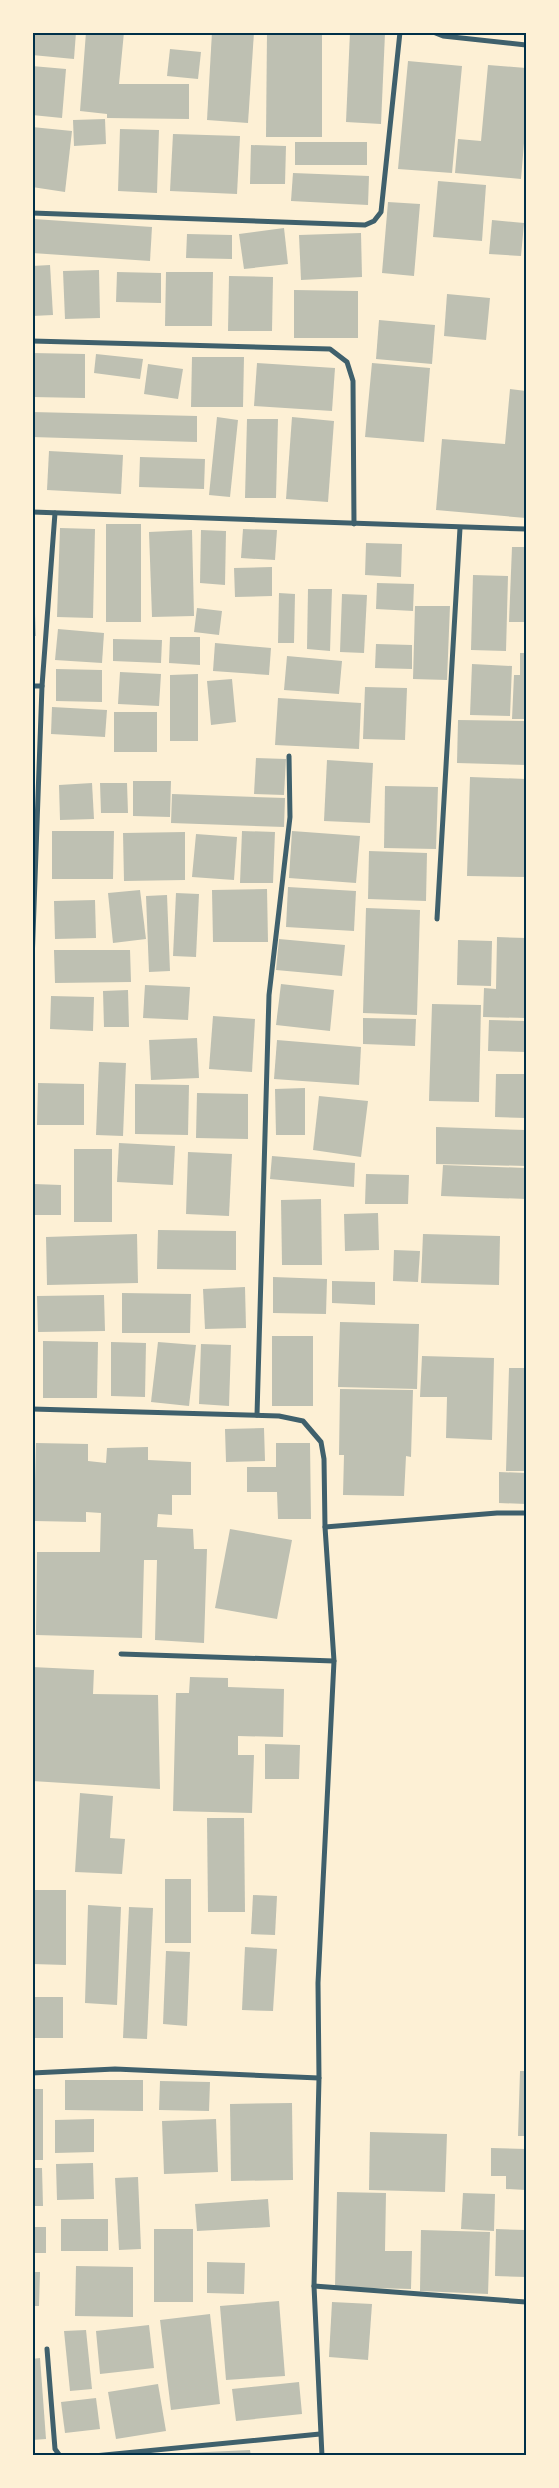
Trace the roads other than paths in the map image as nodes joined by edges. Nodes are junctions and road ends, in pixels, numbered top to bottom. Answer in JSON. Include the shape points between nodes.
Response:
{"nodes":[{"id":1,"x":400,"y":32,"type":"edge"},
{"id":2,"x":433,"y":32,"type":"edge"},
{"id":3,"x":526,"y":45,"type":"edge"},
{"id":4,"x":32,"y":213,"type":"edge"},
{"id":5,"x":32,"y":341,"type":"edge"},
{"id":6,"x":32,"y":512,"type":"edge"},
{"id":7,"x":55,"y":514,"type":"junction"},
{"id":8,"x":354,"y":524,"type":"junction"},
{"id":9,"x":460,"y":528,"type":"junction"},
{"id":10,"x":526,"y":529,"type":"edge"},
{"id":11,"x":32,"y":686,"type":"edge"},
{"id":12,"x":42,"y":686,"type":"junction"},
{"id":13,"x":289,"y":756,"type":"dead end"},
{"id":14,"x":437,"y":919,"type":"dead end"},
{"id":15,"x":32,"y":962,"type":"edge"},
{"id":16,"x":32,"y":1409,"type":"edge"},
{"id":17,"x":257,"y":1415,"type":"junction"},
{"id":18,"x":526,"y":1513,"type":"edge"},
{"id":19,"x":325,"y":1527,"type":"junction"},
{"id":20,"x":121,"y":1654,"type":"dead end"},
{"id":21,"x":334,"y":1662,"type":"junction"},
{"id":22,"x":32,"y":2073,"type":"edge"},
{"id":23,"x":319,"y":2078,"type":"junction"},
{"id":24,"x":314,"y":2286,"type":"junction"},
{"id":25,"x":526,"y":2302,"type":"edge"},
{"id":26,"x":47,"y":2349,"type":"dead end"},
{"id":27,"x":320,"y":2434,"type":"junction"},
{"id":28,"x":60,"y":2456,"type":"edge"},
{"id":29,"x":94,"y":2456,"type":"edge"},
{"id":30,"x":322,"y":2456,"type":"edge"}],
"edges":[{"from":1,"to":4,"type":"street","via":[[381,212],[365,225]]},
{"from":2,"to":3,"type":"street","via":[[443,36]]},
{"from":5,"to":8,"type":"street","via":[[330,349],[347,362],[353,380]]},
{"from":6,"to":7,"type":"street"},
{"from":7,"to":8,"type":"street"},
{"from":7,"to":12,"type":"street"},
{"from":8,"to":9,"type":"street"},
{"from":9,"to":10,"type":"street"},
{"from":9,"to":14,"type":"street"},
{"from":11,"to":12,"type":"street"},
{"from":12,"to":15,"type":"street"},
{"from":13,"to":17,"type":"street","via":[[290,818],[269,994]]},
{"from":16,"to":17,"type":"street"},
{"from":17,"to":19,"type":"street","via":[[303,1421],[321,1442]]},
{"from":18,"to":19,"type":"street"},
{"from":19,"to":21,"type":"street"},
{"from":20,"to":21,"type":"street"},
{"from":21,"to":23,"type":"street","via":[[318,1983]]},
{"from":22,"to":23,"type":"street","via":[[134,2070]]},
{"from":23,"to":24,"type":"street"},
{"from":24,"to":25,"type":"street"},
{"from":24,"to":27,"type":"street"},
{"from":26,"to":28,"type":"street","via":[[55,2450]]},
{"from":27,"to":29,"type":"street"},
{"from":27,"to":30,"type":"street"}]}
